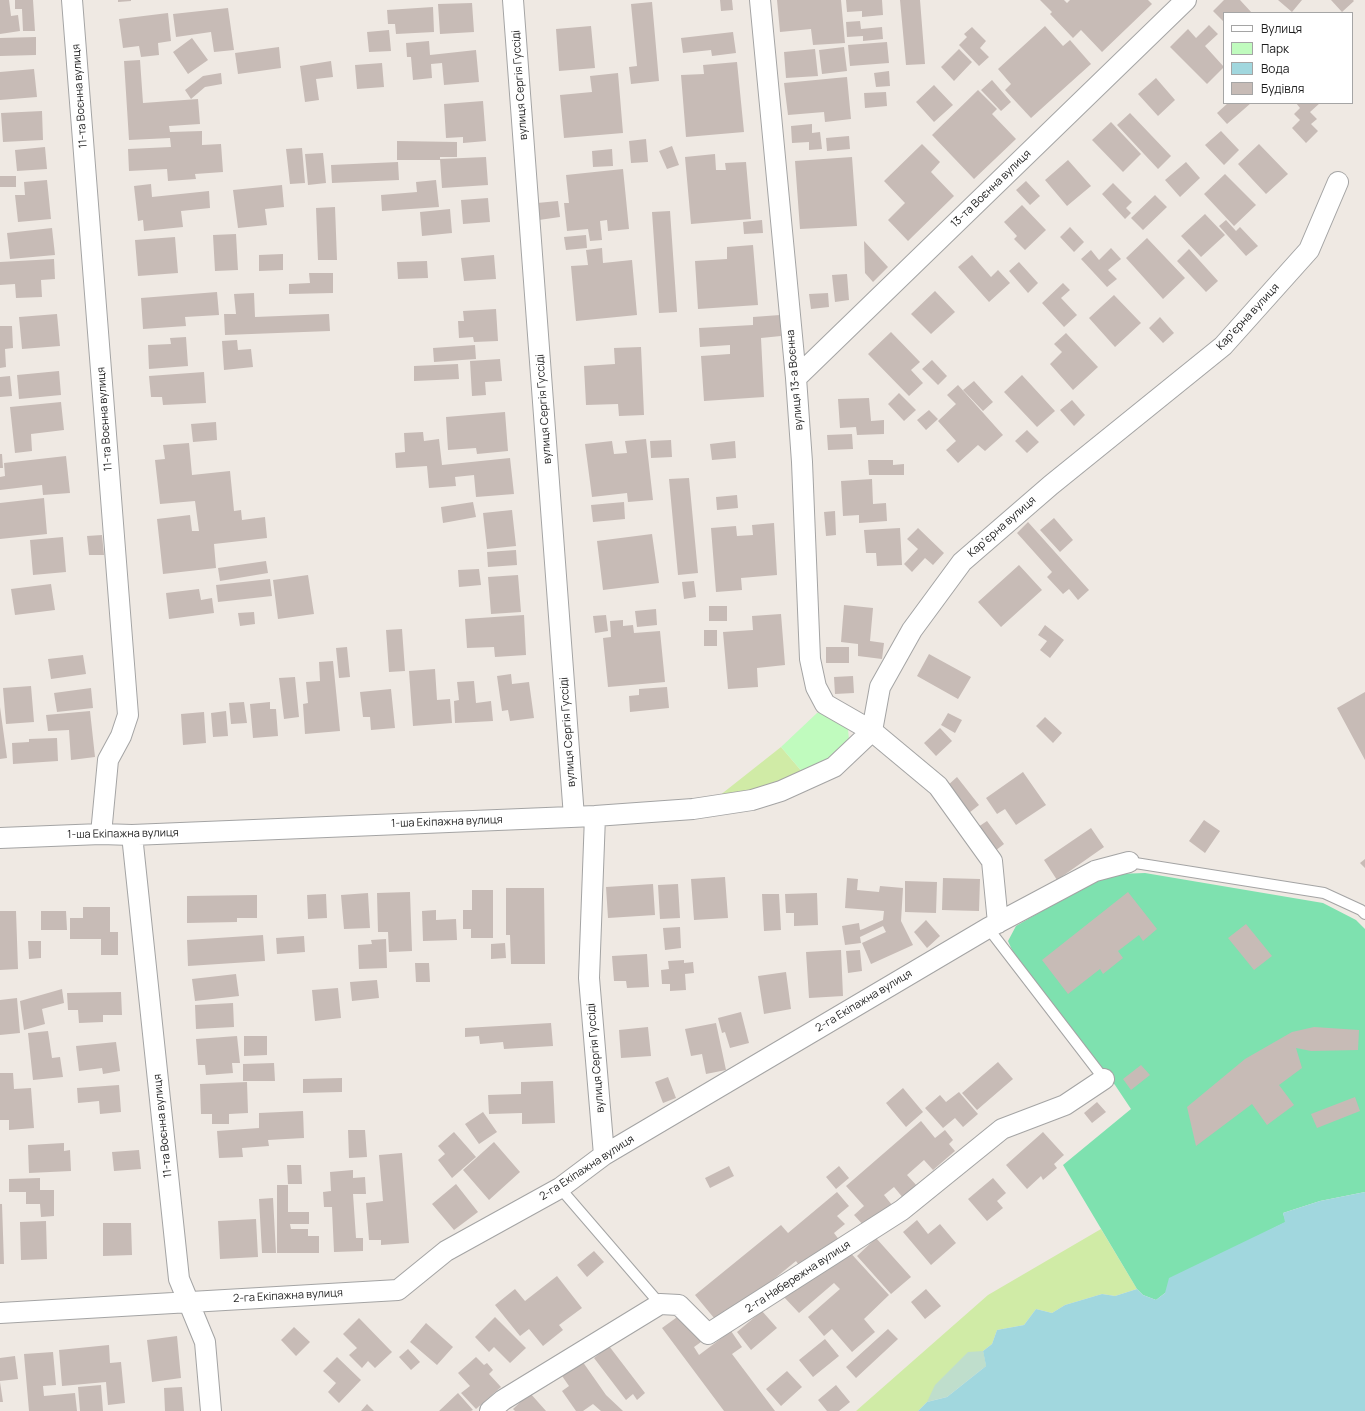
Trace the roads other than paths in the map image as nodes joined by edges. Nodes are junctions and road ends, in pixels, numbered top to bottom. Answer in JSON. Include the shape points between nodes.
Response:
{"nodes":[{"id":1,"x":72,"y":0,"type":"edge"},
{"id":2,"x":513,"y":0,"type":"edge"},
{"id":3,"x":760,"y":0,"type":"edge"},
{"id":4,"x":1186,"y":0,"type":"edge"},
{"id":5,"x":1338,"y":182,"type":"dead end"},
{"id":6,"x":796,"y":378,"type":"junction"},
{"id":7,"x":872,"y":731,"type":"junction"},
{"id":8,"x":595,"y":816,"type":"junction"},
{"id":9,"x":574,"y":817,"type":"junction"},
{"id":10,"x":101,"y":834,"type":"junction"},
{"id":11,"x":132,"y":836,"type":"junction"},
{"id":12,"x":0,"y":838,"type":"edge"},
{"id":13,"x":1129,"y":862,"type":"joint"},
{"id":14,"x":1365,"y":914,"type":"edge"},
{"id":15,"x":993,"y":926,"type":"junction"},
{"id":16,"x":1104,"y":1079,"type":"joint"},
{"id":17,"x":604,"y":1155,"type":"junction"},
{"id":18,"x":560,"y":1188,"type":"junction"},
{"id":19,"x":189,"y":1302,"type":"junction"},
{"id":20,"x":660,"y":1304,"type":"junction"},
{"id":21,"x":0,"y":1313,"type":"edge"},
{"id":22,"x":211,"y":1411,"type":"edge"},
{"id":23,"x":490,"y":1411,"type":"edge"}],
"edges":[{"from":1,"to":10,"type":"street","name":"11-та Воєнна вулиця","via":[[128,715],[121,736],[108,760]]},
{"from":2,"to":9,"type":"street","name":"вулиця Сергія Гуссіді"},
{"from":3,"to":6,"type":"street","name":"вулиця 13-а Воєнна"},
{"from":4,"to":6,"type":"street","name":"13-та Воєнна вулиця"},
{"from":5,"to":7,"type":"street","name":"Карʼєрна вулиця","via":[[1309,250],[1223,346],[1050,485],[962,562],[912,630],[880,687]]},
{"from":6,"to":7,"type":"street","name":"вулиця 13-а Воєнна","via":[[810,659],[816,687],[825,704]]},
{"from":7,"to":8,"type":"street","name":"1-ша Екіпажна вулиця","via":[[834,767],[767,796],[693,808]]},
{"from":7,"to":15,"type":"street","via":[[938,786],[992,861]]},
{"from":8,"to":9,"type":"street","name":"1-ша Екіпажна вулиця"},
{"from":8,"to":17,"type":"street","name":"вулиця Сергія Гуссіді","via":[[589,978]]},
{"from":9,"to":11,"type":"street","name":"1-ша Екіпажна вулиця"},
{"from":10,"to":11,"type":"street","name":"1-ша Екіпажна вулиця"},
{"from":10,"to":12,"type":"street","name":"1-ша Екіпажна вулиця"},
{"from":11,"to":19,"type":"street","name":"11-та Воєнна вулиця","via":[[179,1279]]},
{"from":13,"to":14,"type":"lane","via":[[1324,893]]},
{"from":13,"to":15,"type":"street","name":"2-га Екіпажна вулиця","via":[[1095,871]]},
{"from":15,"to":16,"type":"lane"},
{"from":15,"to":17,"type":"street","name":"2-га Екіпажна вулиця"},
{"from":16,"to":20,"type":"street","name":"2-га Набережна вулиця","via":[[1065,1105],[1002,1128],[902,1210],[708,1334],[679,1305]]},
{"from":17,"to":18,"type":"street","name":"2-га Екіпажна вулиця"},
{"from":18,"to":19,"type":"street","name":"2-га Екіпажна вулиця","via":[[446,1251],[398,1290]]},
{"from":18,"to":20,"type":"lane"},
{"from":19,"to":21,"type":"street","name":"2-га Екіпажна вулиця"},
{"from":19,"to":22,"type":"street","name":"11-та Воєнна вулиця","via":[[205,1342]]},
{"from":20,"to":23,"type":"street","via":[[503,1400]]}]}
